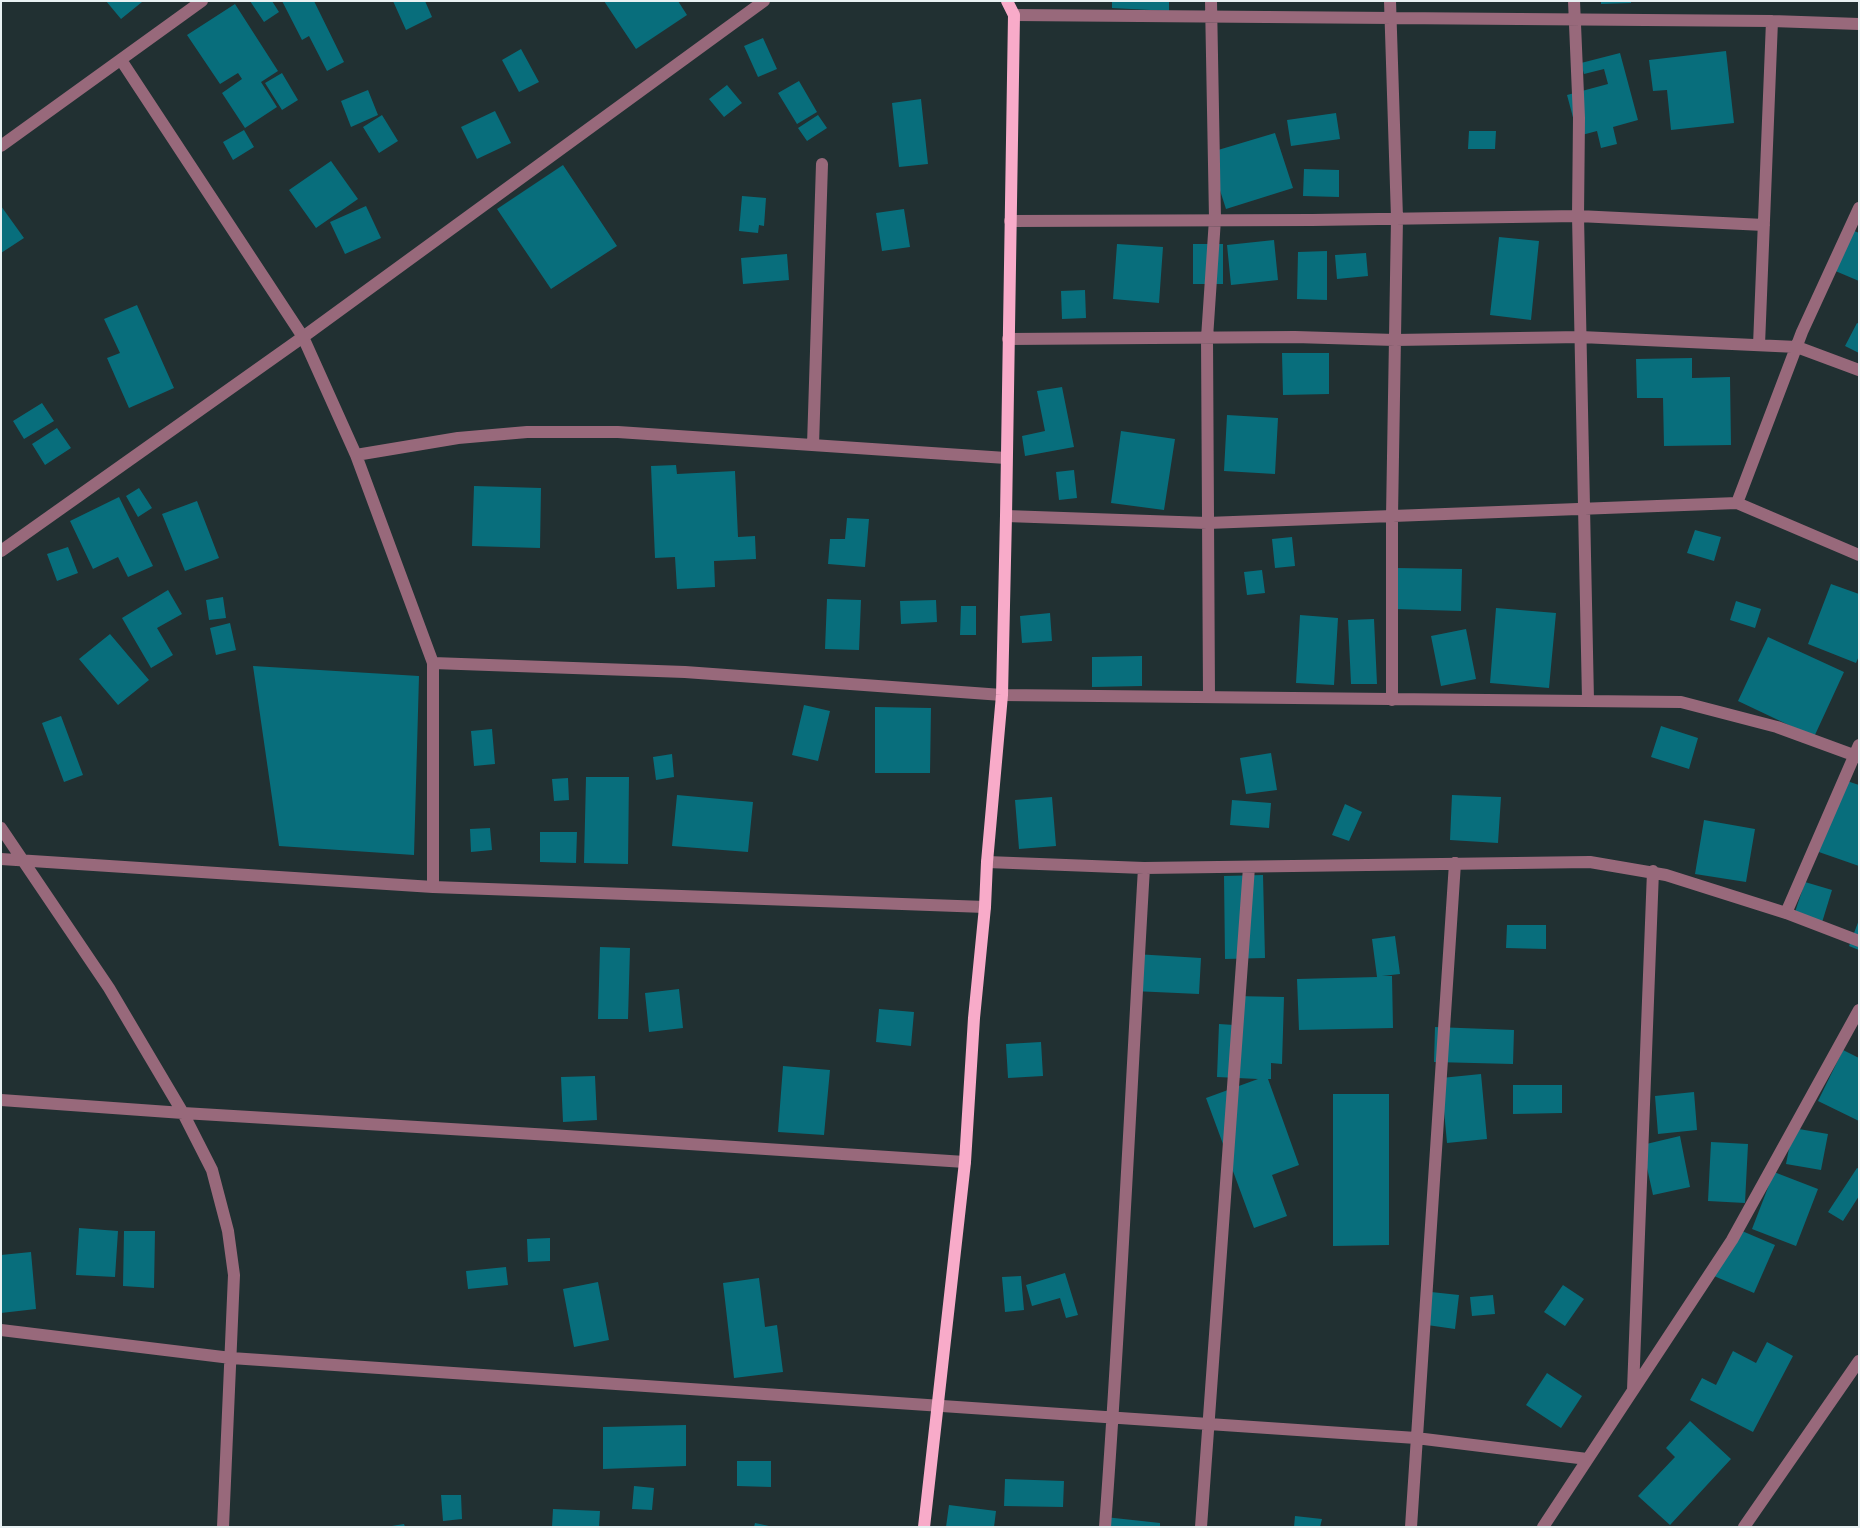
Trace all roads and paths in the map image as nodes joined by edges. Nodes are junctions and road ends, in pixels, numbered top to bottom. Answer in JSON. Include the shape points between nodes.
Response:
{"nodes":[{"id":1,"x":202,"y":1,"type":"edge"},
{"id":2,"x":764,"y":1,"type":"edge"},
{"id":3,"x":1007,"y":1,"type":"edge"},
{"id":4,"x":1211,"y":1,"type":"edge"},
{"id":5,"x":1390,"y":1,"type":"edge"},
{"id":6,"x":1574,"y":1,"type":"edge"},
{"id":7,"x":1014,"y":15,"type":"junction"},
{"id":8,"x":1211,"y":17,"type":"junction"},
{"id":9,"x":1390,"y":18,"type":"junction"},
{"id":10,"x":1574,"y":19,"type":"junction"},
{"id":11,"x":1772,"y":21,"type":"junction"},
{"id":12,"x":1859,"y":24,"type":"edge"},
{"id":13,"x":121,"y":60,"type":"junction"},
{"id":14,"x":1,"y":146,"type":"edge"},
{"id":15,"x":822,"y":164,"type":"dead end"},
{"id":16,"x":1859,"y":208,"type":"edge"},
{"id":17,"x":1578,"y":216,"type":"junction"},
{"id":18,"x":1397,"y":218,"type":"junction"},
{"id":19,"x":1215,"y":219,"type":"junction"},
{"id":20,"x":1010,"y":221,"type":"junction"},
{"id":21,"x":1764,"y":225,"type":"junction"},
{"id":22,"x":303,"y":337,"type":"junction"},
{"id":23,"x":1581,"y":337,"type":"junction"},
{"id":24,"x":1206,"y":338,"type":"junction"},
{"id":25,"x":1008,"y":339,"type":"junction"},
{"id":26,"x":1395,"y":340,"type":"junction"},
{"id":27,"x":1759,"y":345,"type":"junction"},
{"id":28,"x":1797,"y":347,"type":"junction"},
{"id":29,"x":1859,"y":370,"type":"edge"},
{"id":30,"x":813,"y":445,"type":"junction"},
{"id":31,"x":356,"y":455,"type":"junction"},
{"id":32,"x":1006,"y":458,"type":"junction"},
{"id":33,"x":1737,"y":504,"type":"junction"},
{"id":34,"x":1585,"y":509,"type":"junction"},
{"id":35,"x":1006,"y":516,"type":"junction"},
{"id":36,"x":1392,"y":516,"type":"junction"},
{"id":37,"x":1207,"y":523,"type":"junction"},
{"id":38,"x":1,"y":551,"type":"edge"},
{"id":39,"x":1859,"y":556,"type":"edge"},
{"id":40,"x":433,"y":663,"type":"junction"},
{"id":41,"x":1002,"y":695,"type":"junction"},
{"id":42,"x":1209,"y":698,"type":"junction"},
{"id":43,"x":1392,"y":700,"type":"junction"},
{"id":44,"x":1588,"y":700,"type":"junction"},
{"id":45,"x":1857,"y":752,"type":"edge"},
{"id":46,"x":1,"y":828,"type":"edge"},
{"id":47,"x":1,"y":859,"type":"edge"},
{"id":48,"x":24,"y":861,"type":"junction"},
{"id":49,"x":988,"y":862,"type":"junction"},
{"id":50,"x":1455,"y":863,"type":"junction"},
{"id":51,"x":1249,"y":867,"type":"junction"},
{"id":52,"x":1144,"y":868,"type":"junction"},
{"id":53,"x":1652,"y":871,"type":"junction"},
{"id":54,"x":433,"y":887,"type":"junction"},
{"id":55,"x":986,"y":907,"type":"junction"},
{"id":56,"x":1786,"y":913,"type":"junction"},
{"id":57,"x":1859,"y":941,"type":"edge"},
{"id":58,"x":1859,"y":1010,"type":"edge"},
{"id":59,"x":1,"y":1100,"type":"edge"},
{"id":60,"x":183,"y":1114,"type":"junction"},
{"id":61,"x":965,"y":1162,"type":"junction"},
{"id":62,"x":1,"y":1330,"type":"edge"},
{"id":63,"x":231,"y":1358,"type":"junction"},
{"id":64,"x":1859,"y":1361,"type":"edge"},
{"id":65,"x":1633,"y":1390,"type":"junction"},
{"id":66,"x":937,"y":1405,"type":"junction"},
{"id":67,"x":1113,"y":1417,"type":"junction"},
{"id":68,"x":1208,"y":1424,"type":"junction"},
{"id":69,"x":1416,"y":1438,"type":"junction"},
{"id":70,"x":1587,"y":1459,"type":"junction"},
{"id":71,"x":223,"y":1527,"type":"edge"},
{"id":72,"x":924,"y":1527,"type":"edge"},
{"id":73,"x":1104,"y":1527,"type":"edge"},
{"id":74,"x":1201,"y":1527,"type":"edge"},
{"id":75,"x":1411,"y":1527,"type":"edge"},
{"id":76,"x":1543,"y":1527,"type":"edge"},
{"id":77,"x":1744,"y":1527,"type":"edge"}],
"edges":[{"from":1,"to":13,"type":"street"},
{"from":2,"to":22,"type":"street"},
{"from":3,"to":7,"type":"main road"},
{"from":4,"to":8,"type":"street"},
{"from":5,"to":9,"type":"street"},
{"from":6,"to":10,"type":"street"},
{"from":7,"to":8,"type":"street"},
{"from":7,"to":20,"type":"main road"},
{"from":8,"to":9,"type":"street"},
{"from":8,"to":19,"type":"street"},
{"from":9,"to":10,"type":"street"},
{"from":9,"to":18,"type":"street"},
{"from":10,"to":11,"type":"street"},
{"from":10,"to":17,"type":"street","via":[[1579,118]]},
{"from":11,"to":12,"type":"street"},
{"from":11,"to":21,"type":"street"},
{"from":13,"to":14,"type":"street"},
{"from":13,"to":22,"type":"street"},
{"from":15,"to":30,"type":"street"},
{"from":16,"to":28,"type":"street"},
{"from":17,"to":18,"type":"street"},
{"from":17,"to":21,"type":"street"},
{"from":17,"to":23,"type":"street"},
{"from":18,"to":19,"type":"street"},
{"from":18,"to":26,"type":"street"},
{"from":19,"to":20,"type":"street"},
{"from":19,"to":24,"type":"street"},
{"from":20,"to":25,"type":"main road"},
{"from":21,"to":27,"type":"street"},
{"from":22,"to":31,"type":"street"},
{"from":22,"to":38,"type":"street"},
{"from":23,"to":26,"type":"street"},
{"from":23,"to":27,"type":"street"},
{"from":23,"to":34,"type":"street"},
{"from":24,"to":25,"type":"street"},
{"from":24,"to":26,"type":"street"},
{"from":24,"to":37,"type":"street"},
{"from":25,"to":32,"type":"main road"},
{"from":26,"to":36,"type":"street"},
{"from":27,"to":28,"type":"street"},
{"from":28,"to":29,"type":"street"},
{"from":28,"to":33,"type":"street"},
{"from":30,"to":31,"type":"street","via":[[618,432],[527,432],[458,438]]},
{"from":30,"to":32,"type":"street"},
{"from":31,"to":40,"type":"street"},
{"from":32,"to":35,"type":"main road"},
{"from":33,"to":34,"type":"street"},
{"from":33,"to":39,"type":"street"},
{"from":34,"to":36,"type":"street"},
{"from":34,"to":44,"type":"street"},
{"from":35,"to":37,"type":"street"},
{"from":35,"to":41,"type":"main road"},
{"from":36,"to":37,"type":"street"},
{"from":36,"to":43,"type":"street"},
{"from":37,"to":42,"type":"street"},
{"from":40,"to":41,"type":"street","via":[[685,672]]},
{"from":40,"to":54,"type":"street"},
{"from":41,"to":42,"type":"street"},
{"from":41,"to":49,"type":"main road"},
{"from":42,"to":43,"type":"street"},
{"from":43,"to":44,"type":"street"},
{"from":44,"to":45,"type":"street","via":[[1681,702]]},
{"from":45,"to":56,"type":"street"},
{"from":46,"to":48,"type":"street"},
{"from":47,"to":48,"type":"street"},
{"from":48,"to":54,"type":"street"},
{"from":48,"to":60,"type":"street","via":[[109,988]]},
{"from":49,"to":52,"type":"street"},
{"from":49,"to":55,"type":"main road"},
{"from":50,"to":51,"type":"street"},
{"from":50,"to":53,"type":"street","via":[[1590,862]]},
{"from":50,"to":69,"type":"street"},
{"from":51,"to":52,"type":"street"},
{"from":51,"to":68,"type":"street"},
{"from":52,"to":67,"type":"street"},
{"from":53,"to":56,"type":"street"},
{"from":53,"to":65,"type":"street"},
{"from":54,"to":55,"type":"street"},
{"from":55,"to":61,"type":"main road","via":[[974,1018]]},
{"from":56,"to":57,"type":"street"},
{"from":58,"to":65,"type":"street","via":[[1732,1240]]},
{"from":59,"to":60,"type":"street"},
{"from":60,"to":61,"type":"street"},
{"from":60,"to":63,"type":"street","via":[[212,1170],[228,1231],[234,1275]]},
{"from":61,"to":66,"type":"main road"},
{"from":62,"to":63,"type":"street"},
{"from":63,"to":66,"type":"street"},
{"from":63,"to":71,"type":"street"},
{"from":64,"to":77,"type":"street"},
{"from":65,"to":70,"type":"street"},
{"from":66,"to":67,"type":"street"},
{"from":66,"to":72,"type":"main road"},
{"from":67,"to":68,"type":"street"},
{"from":67,"to":73,"type":"street"},
{"from":68,"to":69,"type":"street"},
{"from":68,"to":74,"type":"street"},
{"from":69,"to":70,"type":"street"},
{"from":69,"to":75,"type":"street"},
{"from":70,"to":76,"type":"street"}]}
